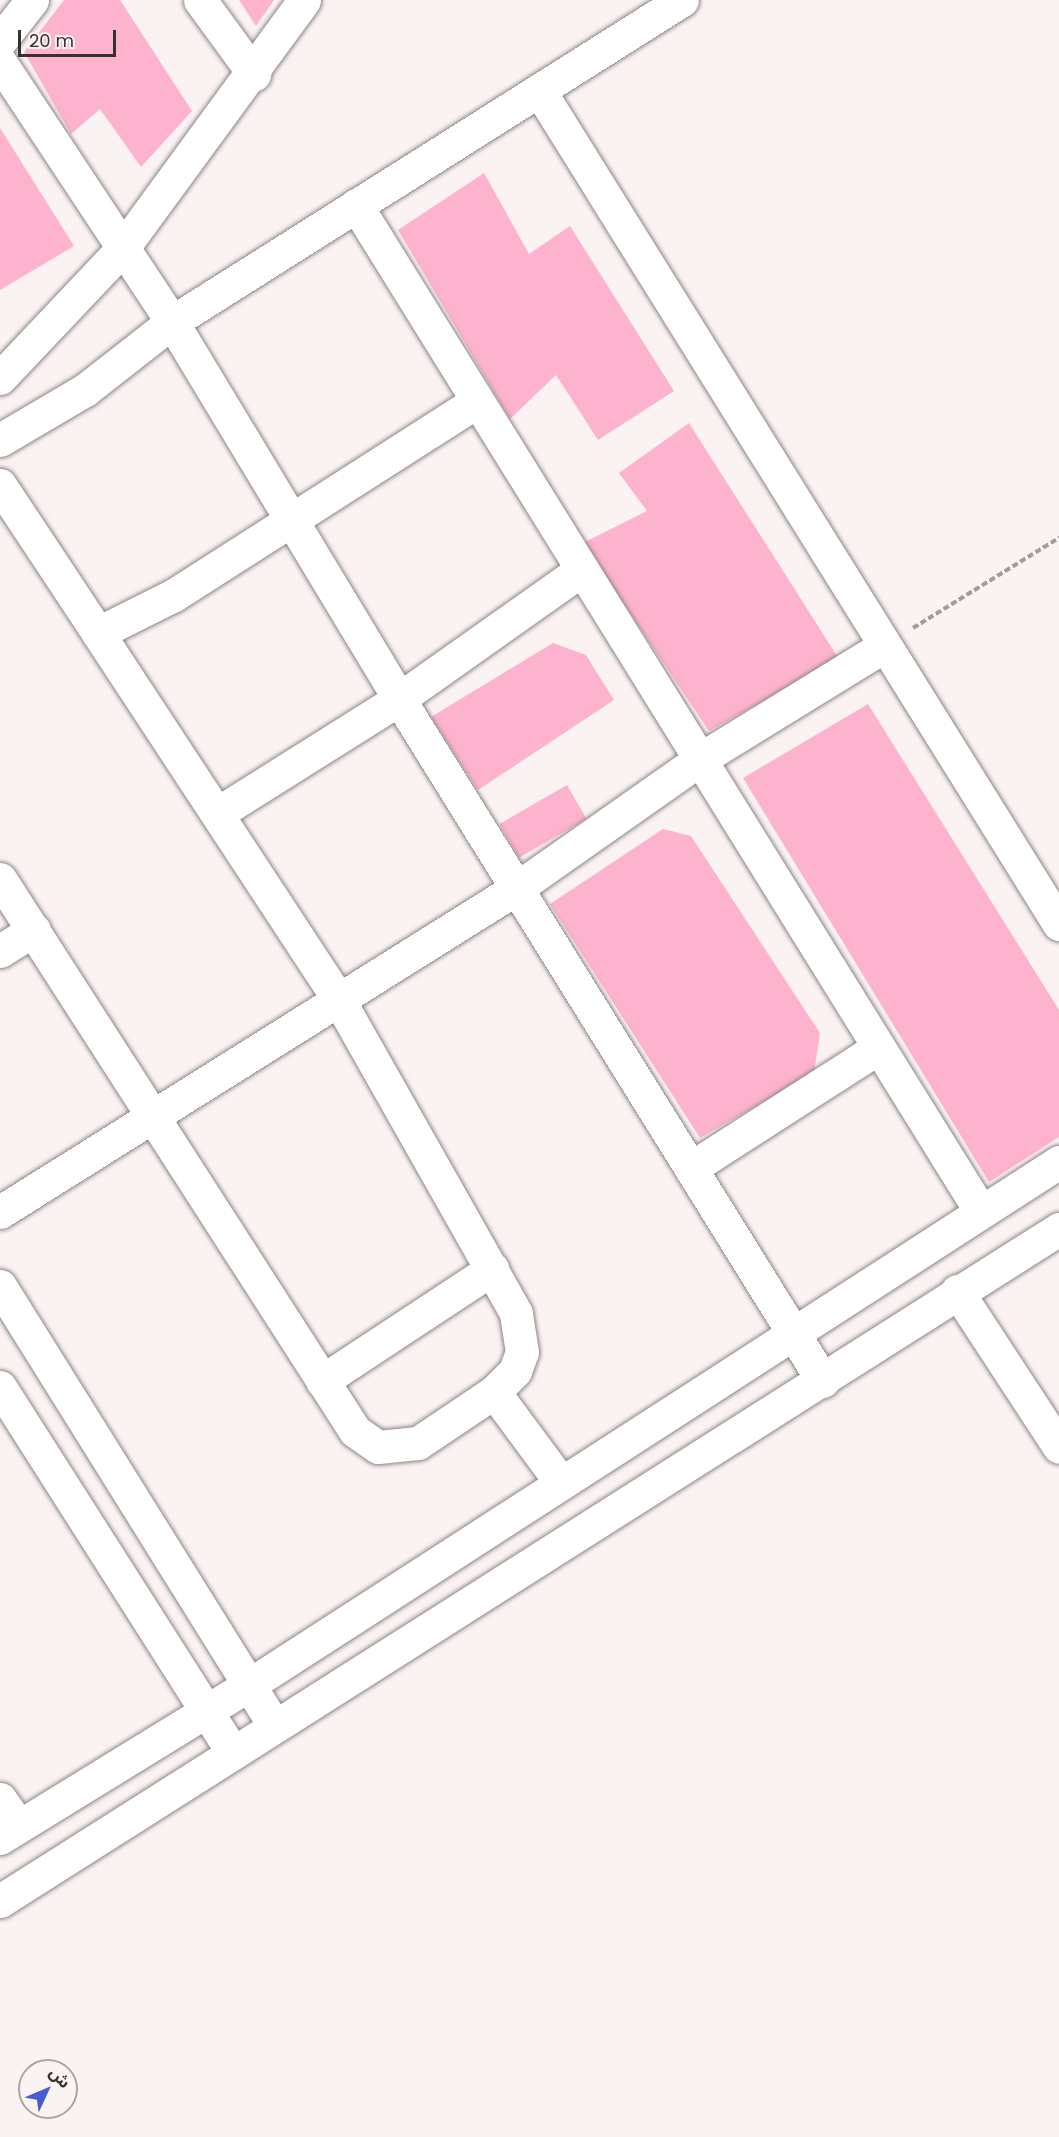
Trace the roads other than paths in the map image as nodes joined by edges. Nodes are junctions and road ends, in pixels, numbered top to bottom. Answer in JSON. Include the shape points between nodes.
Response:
{"nodes":[{"id":1,"x":32,"y":0,"type":"edge"},
{"id":2,"x":200,"y":0,"type":"edge"},
{"id":3,"x":304,"y":0,"type":"edge"},
{"id":4,"x":682,"y":0,"type":"edge"},
{"id":5,"x":0,"y":41,"type":"edge"},
{"id":6,"x":0,"y":62,"type":"edge"},
{"id":7,"x":254,"y":74,"type":"junction"},
{"id":8,"x":539,"y":90,"type":"junction"},
{"id":9,"x":356,"y":206,"type":"junction"},
{"id":10,"x":122,"y":249,"type":"junction"},
{"id":11,"x":172,"y":322,"type":"junction"},
{"id":12,"x":0,"y":378,"type":"edge"},
{"id":13,"x":476,"y":402,"type":"junction"},
{"id":14,"x":0,"y":440,"type":"edge"},
{"id":15,"x":0,"y":485,"type":"edge"},
{"id":16,"x":292,"y":521,"type":"junction"},
{"id":17,"x":580,"y":571,"type":"junction"},
{"id":18,"x":98,"y":633,"type":"junction"},
{"id":19,"x":884,"y":646,"type":"junction"},
{"id":20,"x":399,"y":699,"type":"junction"},
{"id":21,"x":702,"y":758,"type":"junction"},
{"id":22,"x":218,"y":813,"type":"junction"},
{"id":23,"x":0,"y":879,"type":"edge"},
{"id":24,"x":518,"y":888,"type":"junction"},
{"id":25,"x":1059,"y":924,"type":"edge"},
{"id":26,"x":34,"y":930,"type":"junction"},
{"id":27,"x":0,"y":951,"type":"edge"},
{"id":28,"x":337,"y":997,"type":"junction"},
{"id":29,"x":875,"y":1050,"type":"junction"},
{"id":30,"x":154,"y":1115,"type":"junction"},
{"id":31,"x":1059,"y":1162,"type":"edge"},
{"id":32,"x":691,"y":1168,"type":"junction"},
{"id":33,"x":0,"y":1212,"type":"edge"},
{"id":34,"x":981,"y":1212,"type":"junction"},
{"id":35,"x":1059,"y":1229,"type":"edge"},
{"id":36,"x":492,"y":1269,"type":"junction"},
{"id":37,"x":0,"y":1286,"type":"edge"},
{"id":38,"x":957,"y":1292,"type":"junction"},
{"id":39,"x":790,"y":1334,"type":"junction"},
{"id":40,"x":322,"y":1381,"type":"junction"},
{"id":41,"x":823,"y":1381,"type":"junction"},
{"id":42,"x":0,"y":1387,"type":"edge"},
{"id":43,"x":494,"y":1392,"type":"junction"},
{"id":44,"x":1059,"y":1447,"type":"edge"},
{"id":45,"x":559,"y":1480,"type":"junction"},
{"id":46,"x":249,"y":1684,"type":"junction"},
{"id":47,"x":205,"y":1710,"type":"junction"},
{"id":48,"x":274,"y":1725,"type":"junction"},
{"id":49,"x":233,"y":1753,"type":"junction"},
{"id":50,"x":0,"y":1798,"type":"edge"},
{"id":51,"x":9,"y":1832,"type":"edge"},
{"id":52,"x":0,"y":1901,"type":"edge"}],
"edges":[{"from":1,"to":5,"type":"street"},
{"from":2,"to":7,"type":"street"},
{"from":3,"to":7,"type":"street"},
{"from":4,"to":8,"type":"street"},
{"from":6,"to":10,"type":"street"},
{"from":7,"to":10,"type":"street"},
{"from":8,"to":9,"type":"street"},
{"from":8,"to":19,"type":"street"},
{"from":9,"to":11,"type":"street"},
{"from":9,"to":13,"type":"street"},
{"from":10,"to":11,"type":"street"},
{"from":10,"to":12,"type":"street"},
{"from":11,"to":14,"type":"street","via":[[85,390]]},
{"from":11,"to":16,"type":"street"},
{"from":13,"to":16,"type":"street"},
{"from":13,"to":17,"type":"street"},
{"from":15,"to":18,"type":"street"},
{"from":16,"to":18,"type":"street","via":[[174,595]]},
{"from":16,"to":20,"type":"street"},
{"from":17,"to":20,"type":"street"},
{"from":17,"to":21,"type":"street"},
{"from":18,"to":22,"type":"street"},
{"from":19,"to":21,"type":"street"},
{"from":19,"to":25,"type":"street"},
{"from":20,"to":22,"type":"street"},
{"from":20,"to":24,"type":"street"},
{"from":21,"to":24,"type":"street"},
{"from":21,"to":29,"type":"street"},
{"from":22,"to":28,"type":"street"},
{"from":23,"to":26,"type":"street"},
{"from":24,"to":28,"type":"street"},
{"from":24,"to":32,"type":"street"},
{"from":26,"to":27,"type":"street"},
{"from":26,"to":30,"type":"street"},
{"from":28,"to":30,"type":"street"},
{"from":28,"to":36,"type":"street"},
{"from":29,"to":32,"type":"street"},
{"from":29,"to":34,"type":"street"},
{"from":30,"to":33,"type":"street"},
{"from":30,"to":40,"type":"street"},
{"from":31,"to":34,"type":"street"},
{"from":32,"to":39,"type":"street"},
{"from":34,"to":39,"type":"street"},
{"from":35,"to":38,"type":"street"},
{"from":36,"to":40,"type":"street"},
{"from":36,"to":43,"type":"street","via":[[516,1313],[522,1352],[514,1371]]},
{"from":37,"to":46,"type":"street"},
{"from":38,"to":41,"type":"street"},
{"from":38,"to":44,"type":"street"},
{"from":39,"to":41,"type":"street"},
{"from":39,"to":45,"type":"street"},
{"from":40,"to":43,"type":"street","via":[[354,1431],[378,1447],[417,1443]]},
{"from":41,"to":48,"type":"street"},
{"from":42,"to":47,"type":"street"},
{"from":43,"to":45,"type":"street"},
{"from":45,"to":46,"type":"street"},
{"from":46,"to":47,"type":"street"},
{"from":46,"to":48,"type":"street"},
{"from":47,"to":49,"type":"street"},
{"from":47,"to":51,"type":"street"},
{"from":48,"to":49,"type":"street"},
{"from":49,"to":52,"type":"street"},
{"from":50,"to":51,"type":"street"}]}
